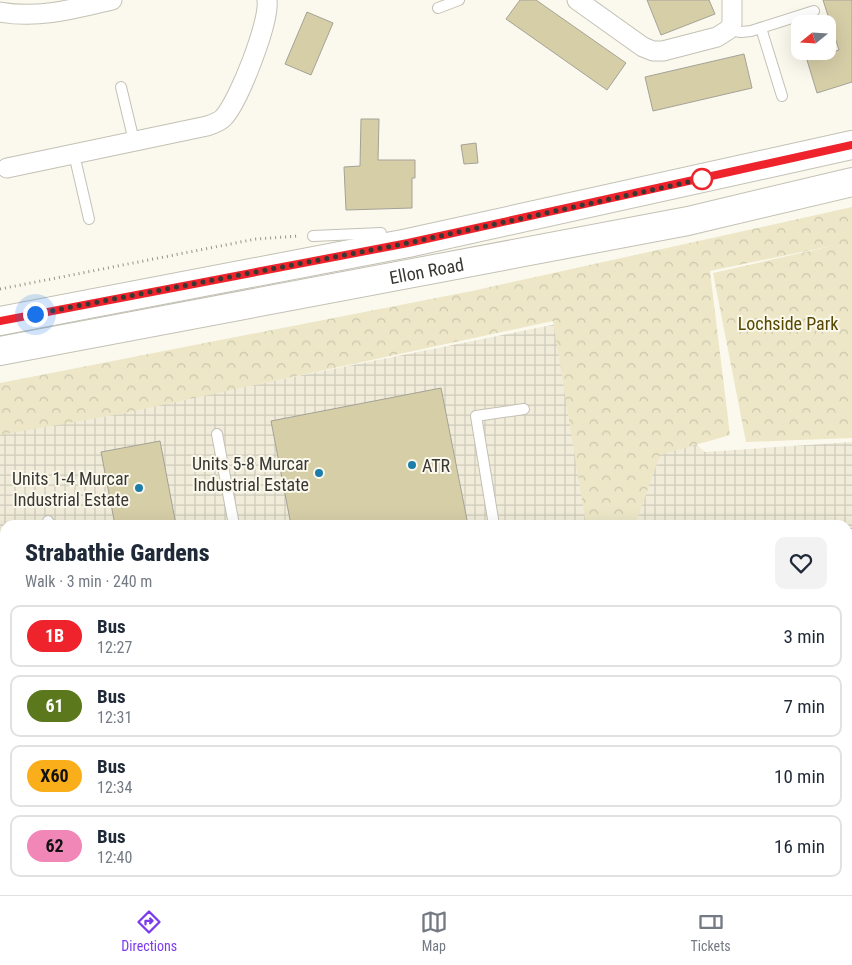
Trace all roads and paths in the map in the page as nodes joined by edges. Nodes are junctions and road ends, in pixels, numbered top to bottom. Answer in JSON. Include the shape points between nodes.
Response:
{"nodes":[{"id":1,"x":112,"y":0,"type":"edge"},
{"id":2,"x":266,"y":0,"type":"edge"},
{"id":3,"x":460,"y":0,"type":"edge"},
{"id":4,"x":577,"y":0,"type":"edge"},
{"id":5,"x":732,"y":0,"type":"edge"},
{"id":6,"x":53,"y":7,"type":"edge"},
{"id":7,"x":438,"y":8,"type":"dead end"},
{"id":8,"x":814,"y":11,"type":"dead end"},
{"id":9,"x":0,"y":12,"type":"edge"},
{"id":10,"x":761,"y":28,"type":"junction"},
{"id":11,"x":728,"y":30,"type":"junction"},
{"id":12,"x":121,"y":87,"type":"dead end"},
{"id":13,"x":782,"y":96,"type":"dead end"},
{"id":14,"x":134,"y":141,"type":"junction"},
{"id":15,"x":852,"y":145,"type":"edge"},
{"id":16,"x":74,"y":154,"type":"junction"},
{"id":17,"x":7,"y":168,"type":"dead end"},
{"id":18,"x":852,"y":182,"type":"edge"},
{"id":19,"x":88,"y":219,"type":"dead end"},
{"id":20,"x":381,"y":233,"type":"dead end"},
{"id":21,"x":313,"y":236,"type":"joint"},
{"id":22,"x":0,"y":289,"type":"edge"},
{"id":23,"x":0,"y":321,"type":"edge"},
{"id":24,"x":0,"y":351,"type":"edge"},
{"id":25,"x":524,"y":409,"type":"dead end"},
{"id":26,"x":217,"y":434,"type":"dead end"},
{"id":27,"x":233,"y":520,"type":"edge"},
{"id":28,"x":493,"y":520,"type":"edge"}],
"edges":[{"from":1,"to":6,"type":"street"},
{"from":2,"to":14,"type":"street","via":[[265,27],[232,106],[224,117],[207,126]]},
{"from":3,"to":7,"type":"lane"},
{"from":4,"to":11,"type":"street","via":[[653,51],[717,37]]},
{"from":5,"to":11,"type":"street","via":[[734,16]]},
{"from":6,"to":9,"type":"street","via":[[25,16]]},
{"from":8,"to":10,"type":"lane"},
{"from":10,"to":11,"type":"lane","via":[[741,32]]},
{"from":10,"to":13,"type":"lane"},
{"from":12,"to":14,"type":"lane"},
{"from":14,"to":16,"type":"street"},
{"from":15,"to":23,"type":"main road","name":"Ellon Road","via":[[408,243]]},
{"from":16,"to":17,"type":"street"},
{"from":16,"to":19,"type":"lane"},
{"from":18,"to":24,"type":"main road","name":"Ellon Road","via":[[688,221]]},
{"from":20,"to":21,"type":"lane"},
{"from":21,"to":22,"type":"path","via":[[256,239]]},
{"from":25,"to":28,"type":"lane","via":[[476,416]]},
{"from":26,"to":27,"type":"lane"}]}
